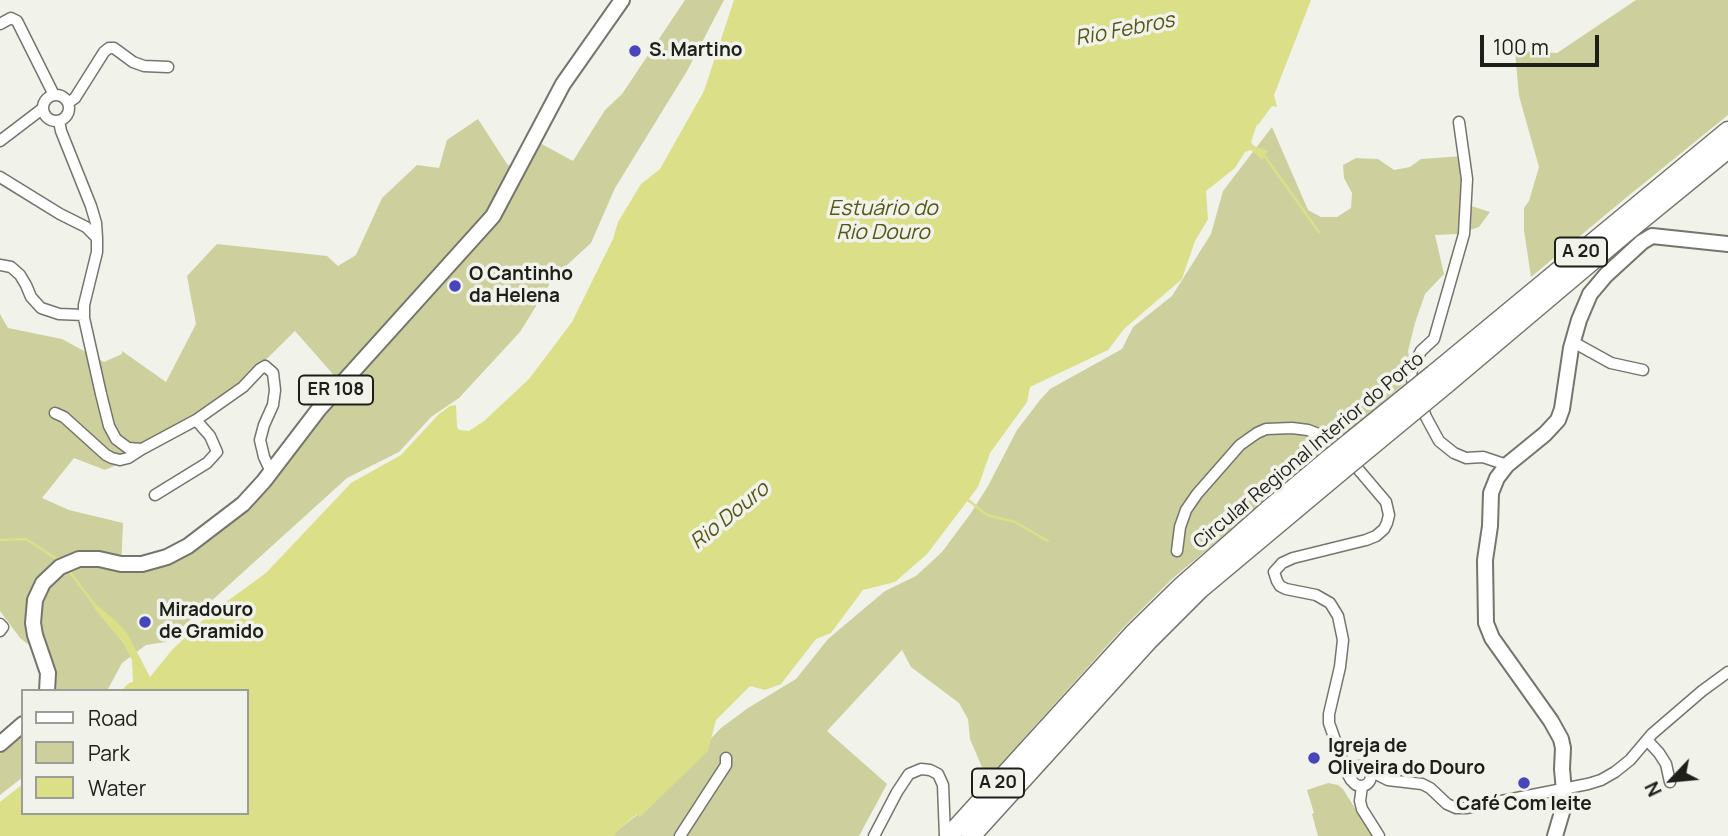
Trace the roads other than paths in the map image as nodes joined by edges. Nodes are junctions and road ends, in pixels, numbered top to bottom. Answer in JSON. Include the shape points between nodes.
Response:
{"nodes":[{"id":1,"x":611,"y":0,"type":"edge"},
{"id":2,"x":622,"y":0,"type":"edge"},
{"id":3,"x":612,"y":15,"type":"junction"},
{"id":4,"x":0,"y":24,"type":"edge"},
{"id":5,"x":168,"y":67,"type":"dead end"},
{"id":6,"x":54,"y":95,"type":"junction"},
{"id":7,"x":68,"y":103,"type":"junction"},
{"id":8,"x":43,"y":108,"type":"junction"},
{"id":9,"x":59,"y":121,"type":"junction"},
{"id":10,"x":1459,"y":122,"type":"dead end"},
{"id":11,"x":1728,"y":131,"type":"edge"},
{"id":12,"x":0,"y":141,"type":"edge"},
{"id":13,"x":1728,"y":149,"type":"edge"},
{"id":14,"x":0,"y":177,"type":"edge"},
{"id":15,"x":97,"y":238,"type":"junction"},
{"id":16,"x":1728,"y":244,"type":"edge"},
{"id":17,"x":0,"y":265,"type":"edge"},
{"id":18,"x":84,"y":315,"type":"junction"},
{"id":19,"x":1573,"y":341,"type":"junction"},
{"id":20,"x":1643,"y":370,"type":"dead end"},
{"id":21,"x":1439,"y":379,"type":"junction"},
{"id":22,"x":55,"y":413,"type":"dead end"},
{"id":23,"x":196,"y":420,"type":"junction"},
{"id":24,"x":142,"y":449,"type":"junction"},
{"id":25,"x":1507,"y":465,"type":"junction"},
{"id":26,"x":271,"y":472,"type":"junction"},
{"id":27,"x":155,"y":495,"type":"dead end"},
{"id":28,"x":1177,"y":551,"type":"dead end"},
{"id":29,"x":0,"y":624,"type":"edge"},
{"id":30,"x":0,"y":631,"type":"edge"},
{"id":31,"x":1728,"y":672,"type":"edge"},
{"id":32,"x":47,"y":689,"type":"edge"},
{"id":33,"x":21,"y":726,"type":"edge"},
{"id":34,"x":1052,"y":734,"type":"junction"},
{"id":35,"x":1647,"y":740,"type":"junction"},
{"id":36,"x":0,"y":744,"type":"edge"},
{"id":37,"x":1338,"y":746,"type":"junction"},
{"id":38,"x":726,"y":758,"type":"dead end"},
{"id":39,"x":1365,"y":768,"type":"junction"},
{"id":40,"x":1351,"y":780,"type":"junction"},
{"id":41,"x":1393,"y":780,"type":"junction"},
{"id":42,"x":1670,"y":782,"type":"dead end"},
{"id":43,"x":1365,"y":785,"type":"junction"},
{"id":44,"x":1564,"y":787,"type":"junction"},
{"id":45,"x":946,"y":832,"type":"edge"},
{"id":46,"x":680,"y":836,"type":"edge"},
{"id":47,"x":874,"y":836,"type":"edge"},
{"id":48,"x":971,"y":836,"type":"edge"},
{"id":49,"x":1379,"y":836,"type":"edge"},
{"id":50,"x":1555,"y":836,"type":"edge"}],
"edges":[{"from":1,"to":3,"type":"street"},
{"from":2,"to":3,"type":"main road","number":"ER 108"},
{"from":3,"to":26,"type":"main road","number":"ER 108","via":[[563,84],[493,216],[319,409]]},
{"from":4,"to":6,"type":"street","via":[[11,18],[17,21]]},
{"from":5,"to":7,"type":"street","via":[[144,66],[111,48]]},
{"from":6,"to":7,"type":"street"},
{"from":6,"to":8,"type":"street"},
{"from":7,"to":9,"type":"street","via":[[68,114]]},
{"from":8,"to":9,"type":"street","via":[[48,118]]},
{"from":8,"to":12,"type":"street"},
{"from":9,"to":15,"type":"street","via":[[91,206]]},
{"from":10,"to":25,"type":"street","via":[[1466,179],[1464,234],[1434,339],[1421,351],[1411,377],[1439,442],[1466,458],[1483,457]]},
{"from":11,"to":21,"type":"highway","name":"Circular Regional Interior do Porto","number":"A 20"},
{"from":13,"to":21,"type":"highway","name":"Circular Regional Interior do Porto","number":"A 20"},
{"from":14,"to":15,"type":"street"},
{"from":15,"to":18,"type":"street"},
{"from":16,"to":19,"type":"main road","via":[[1652,236],[1596,285]]},
{"from":17,"to":18,"type":"street","via":[[20,275],[41,308]]},
{"from":18,"to":24,"type":"street","via":[[109,426],[121,444]]},
{"from":19,"to":20,"type":"street","via":[[1611,363]]},
{"from":19,"to":25,"type":"main road","via":[[1558,420]]},
{"from":21,"to":34,"type":"highway","name":"Circular Regional Interior do Porto","number":"A 20","bridge":true,"via":[[1335,465],[1267,511],[1182,586]]},
{"from":22,"to":24,"type":"street","via":[[112,458],[128,458]]},
{"from":23,"to":24,"type":"street"},
{"from":23,"to":26,"type":"street","via":[[265,366],[273,373],[275,390],[260,440]]},
{"from":23,"to":27,"type":"street","via":[[218,452]]},
{"from":25,"to":44,"type":"main road","via":[[1490,500],[1486,623],[1558,733]]},
{"from":26,"to":32,"type":"main road","number":"ER 108","via":[[243,504],[167,557],[142,564],[79,559],[51,575],[38,591],[33,611],[35,635],[48,673]]},
{"from":28,"to":37,"type":"street","via":[[1180,527],[1197,494],[1240,445],[1266,429],[1308,430],[1326,437],[1379,493],[1389,515],[1381,533],[1293,558],[1274,572],[1280,586],[1316,595],[1330,603],[1338,616],[1343,640],[1329,714]]},
{"from":29,"to":30,"type":"street"},
{"from":31,"to":35,"type":"street"},
{"from":33,"to":36,"type":"main road"},
{"from":34,"to":45,"type":"highway","name":"Circular Regional Interior do Porto","number":"A 20"},
{"from":34,"to":48,"type":"highway","name":"Circular Regional Interior do Porto","number":"A 20"},
{"from":35,"to":42,"type":"street","via":[[1666,764]]},
{"from":35,"to":44,"type":"street","via":[[1630,760],[1601,780]]},
{"from":37,"to":39,"type":"street","via":[[1349,760]]},
{"from":37,"to":40,"type":"street"},
{"from":38,"to":46,"type":"street","via":[[726,765]]},
{"from":39,"to":40,"type":"street","via":[[1352,770]]},
{"from":39,"to":41,"type":"street"},
{"from":39,"to":43,"type":"street","via":[[1371,778]]},
{"from":40,"to":43,"type":"street"},
{"from":41,"to":43,"type":"street"},
{"from":41,"to":44,"type":"street","via":[[1422,784],[1456,808]]},
{"from":43,"to":49,"type":"street","via":[[1362,809]]},
{"from":44,"to":50,"type":"main road","via":[[1565,802]]},
{"from":45,"to":47,"type":"street","via":[[943,785],[938,775],[921,769],[909,774]]}]}
